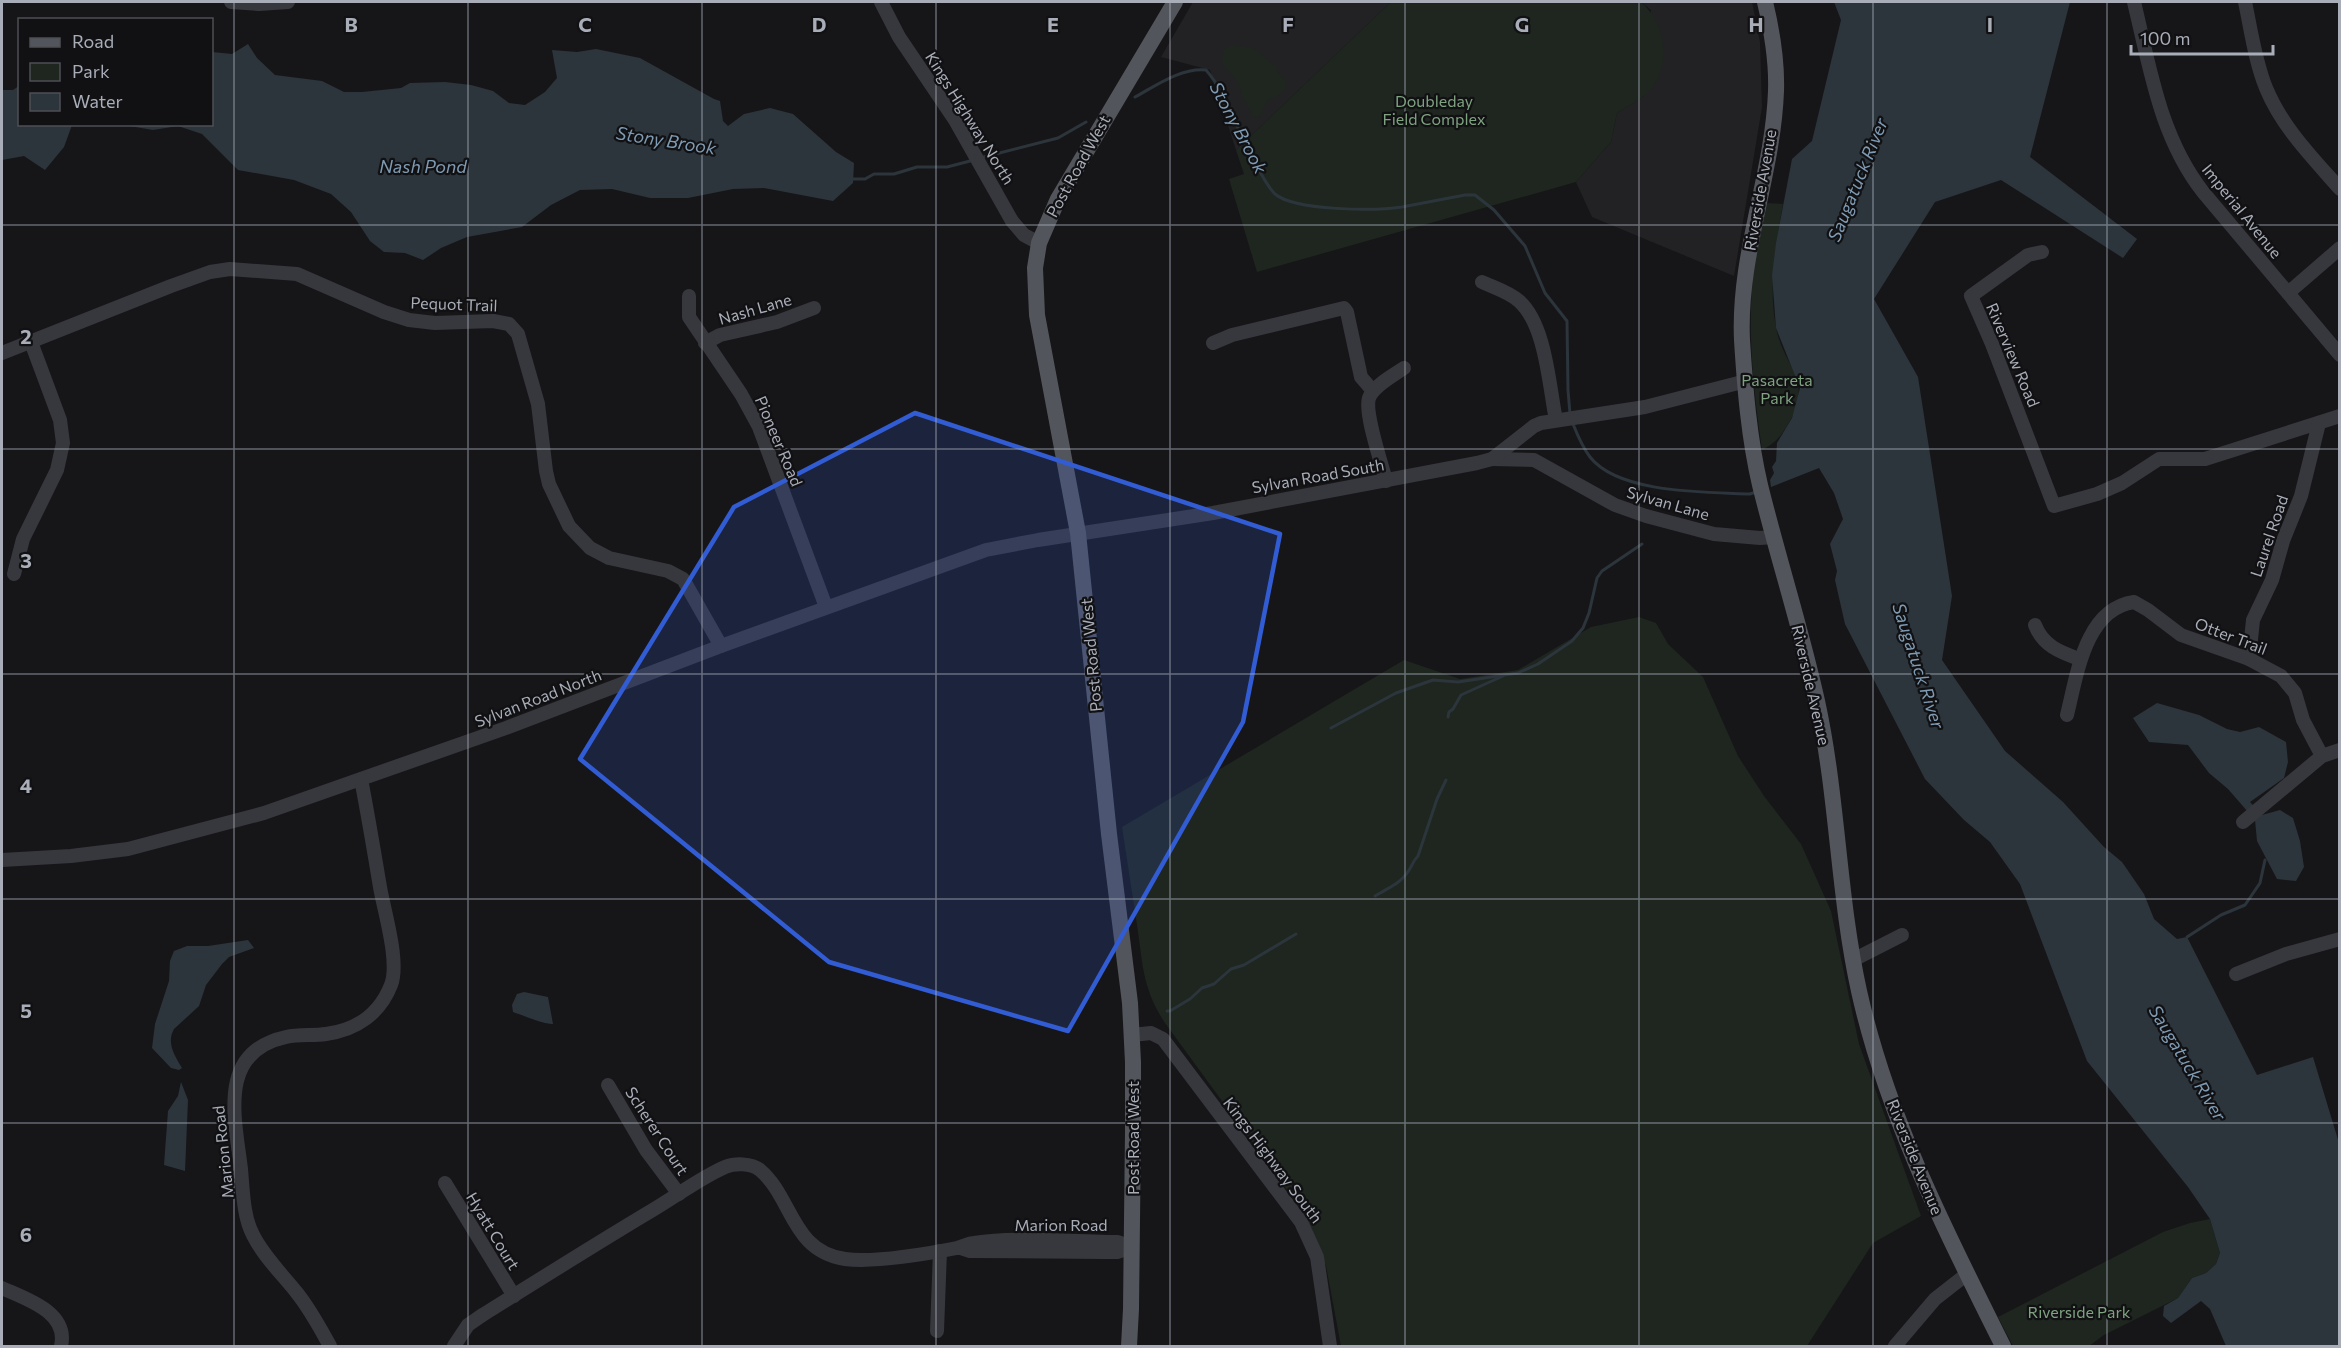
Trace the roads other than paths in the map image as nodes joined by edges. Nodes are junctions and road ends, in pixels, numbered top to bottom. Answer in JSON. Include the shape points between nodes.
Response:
{"nodes":[{"id":1,"x":231,"y":2,"type":"edge"},
{"id":2,"x":288,"y":2,"type":"edge"},
{"id":3,"x":881,"y":2,"type":"edge"},
{"id":4,"x":1175,"y":2,"type":"edge"},
{"id":5,"x":1765,"y":2,"type":"edge"},
{"id":6,"x":2134,"y":2,"type":"edge"},
{"id":7,"x":2245,"y":2,"type":"edge"},
{"id":8,"x":2340,"y":189,"type":"edge"},
{"id":9,"x":1039,"y":243,"type":"junction"},
{"id":10,"x":2340,"y":248,"type":"edge"},
{"id":11,"x":2042,"y":252,"type":"dead end"},
{"id":12,"x":1482,"y":282,"type":"dead end"},
{"id":13,"x":2288,"y":293,"type":"junction"},
{"id":14,"x":689,"y":296,"type":"dead end"},
{"id":15,"x":814,"y":308,"type":"dead end"},
{"id":16,"x":31,"y":342,"type":"junction"},
{"id":17,"x":705,"y":343,"type":"junction"},
{"id":18,"x":1213,"y":343,"type":"dead end"},
{"id":19,"x":2,"y":353,"type":"edge"},
{"id":20,"x":2340,"y":354,"type":"edge"},
{"id":21,"x":1404,"y":368,"type":"dead end"},
{"id":22,"x":1746,"y":381,"type":"junction"},
{"id":23,"x":1373,"y":391,"type":"junction"},
{"id":24,"x":2340,"y":416,"type":"edge"},
{"id":25,"x":1561,"y":419,"type":"junction"},
{"id":26,"x":2319,"y":423,"type":"junction"},
{"id":27,"x":1492,"y":459,"type":"junction"},
{"id":28,"x":1534,"y":460,"type":"junction"},
{"id":29,"x":1386,"y":481,"type":"junction"},
{"id":30,"x":1078,"y":533,"type":"junction"},
{"id":31,"x":1774,"y":537,"type":"junction"},
{"id":32,"x":14,"y":574,"type":"dead end"},
{"id":33,"x":826,"y":607,"type":"junction"},
{"id":34,"x":2035,"y":625,"type":"dead end"},
{"id":35,"x":721,"y":646,"type":"junction"},
{"id":36,"x":2079,"y":659,"type":"junction"},
{"id":37,"x":2249,"y":659,"type":"junction"},
{"id":38,"x":2067,"y":715,"type":"dead end"},
{"id":39,"x":2340,"y":750,"type":"edge"},
{"id":40,"x":2322,"y":756,"type":"junction"},
{"id":41,"x":361,"y":780,"type":"junction"},
{"id":42,"x":2244,"y":821,"type":"dead end"},
{"id":43,"x":2,"y":860,"type":"edge"},
{"id":44,"x":1902,"y":935,"type":"dead end"},
{"id":45,"x":2340,"y":939,"type":"edge"},
{"id":46,"x":1853,"y":960,"type":"junction"},
{"id":47,"x":2236,"y":974,"type":"dead end"},
{"id":48,"x":1132,"y":1035,"type":"junction"},
{"id":49,"x":608,"y":1085,"type":"dead end"},
{"id":50,"x":445,"y":1183,"type":"dead end"},
{"id":51,"x":678,"y":1194,"type":"junction"},
{"id":52,"x":1132,"y":1247,"type":"junction"},
{"id":53,"x":940,"y":1251,"type":"junction"},
{"id":54,"x":1967,"y":1275,"type":"junction"},
{"id":55,"x":2,"y":1288,"type":"edge"},
{"id":56,"x":514,"y":1296,"type":"junction"},
{"id":57,"x":938,"y":1331,"type":"dead end"},
{"id":58,"x":61,"y":1347,"type":"edge"},
{"id":59,"x":330,"y":1347,"type":"edge"},
{"id":60,"x":454,"y":1347,"type":"edge"},
{"id":61,"x":1129,"y":1347,"type":"edge"},
{"id":62,"x":1330,"y":1347,"type":"edge"},
{"id":63,"x":1895,"y":1347,"type":"edge"},
{"id":64,"x":2003,"y":1347,"type":"edge"}],
"edges":[{"from":1,"to":2,"type":"street"},
{"from":3,"to":9,"type":"street","name":"Kings Highway North","via":[[1017,228]]},
{"from":4,"to":9,"type":"main road","name":"Post Road West","via":[[1070,177]]},
{"from":5,"to":22,"type":"main road","name":"Riverside Avenue","via":[[1774,46],[1776,93],[1744,286],[1742,337]]},
{"from":6,"to":13,"type":"street","name":"Imperial Avenue","via":[[2159,103],[2178,152],[2203,192]]},
{"from":7,"to":8,"type":"street","via":[[2260,71],[2272,102],[2295,137]]},
{"from":9,"to":30,"type":"main road","name":"Post Road West","via":[[1035,268],[1037,315]]},
{"from":10,"to":13,"type":"street"},
{"from":11,"to":26,"type":"street","name":"Riverview Road","via":[[2028,255],[1971,296],[2054,506],[2122,483],[2159,459],[2205,459]]},
{"from":12,"to":25,"type":"street","via":[[1520,302],[1532,319]]},
{"from":13,"to":20,"type":"street","name":"Imperial Avenue"},
{"from":14,"to":17,"type":"street","name":"Pioneer Road","via":[[689,317]]},
{"from":15,"to":17,"type":"street","name":"Nash Lane","via":[[777,322],[720,335]]},
{"from":16,"to":19,"type":"street","name":"Pequot Trail"},
{"from":16,"to":32,"type":"street","via":[[60,420],[63,443],[57,470],[23,539]]},
{"from":16,"to":35,"type":"street","name":"Pequot Trail","via":[[210,272],[241,268],[297,274],[409,320],[493,321],[512,325],[538,404],[548,478],[569,526],[590,548],[603,555],[668,571],[683,579]]},
{"from":17,"to":33,"type":"street","name":"Pioneer Road","via":[[759,427]]},
{"from":18,"to":23,"type":"street","via":[[1344,308],[1361,377]]},
{"from":21,"to":23,"type":"street"},
{"from":22,"to":25,"type":"street","name":"Sylvan Road South","via":[[1645,407]]},
{"from":22,"to":31,"type":"main road","name":"Riverside Avenue","via":[[1752,439]]},
{"from":23,"to":29,"type":"street","via":[[1369,413]]},
{"from":24,"to":26,"type":"street"},
{"from":25,"to":27,"type":"street","name":"Sylvan Road South","via":[[1534,426]]},
{"from":25,"to":28,"type":"street","name":"Sylvan Road South","via":[[1533,432],[1526,440],[1526,449]]},
{"from":26,"to":37,"type":"street","name":"Laurel Road","via":[[2301,496],[2272,580],[2253,620]]},
{"from":27,"to":28,"type":"street","name":"Sylvan Lane"},
{"from":27,"to":29,"type":"street","name":"Sylvan Road South"},
{"from":28,"to":31,"type":"street","name":"Sylvan Lane","via":[[1631,512],[1714,534]]},
{"from":29,"to":30,"type":"street","name":"Sylvan Road South"},
{"from":30,"to":33,"type":"street","name":"Sylvan Road North","via":[[979,552]]},
{"from":30,"to":48,"type":"main road","name":"Post Road West"},
{"from":31,"to":46,"type":"main road","name":"Riverside Avenue","via":[[1824,733]]},
{"from":33,"to":35,"type":"street","name":"Sylvan Road North"},
{"from":34,"to":36,"type":"street","via":[[2046,643]]},
{"from":35,"to":41,"type":"street","name":"Sylvan Road North"},
{"from":36,"to":37,"type":"street","name":"Otter Trail","via":[[2108,612],[2134,602],[2181,635]]},
{"from":36,"to":38,"type":"street","name":"Otter Trail"},
{"from":37,"to":40,"type":"street","name":"Otter Trail","via":[[2281,676],[2295,693],[2303,720]]},
{"from":39,"to":40,"type":"street"},
{"from":40,"to":42,"type":"street"},
{"from":41,"to":43,"type":"street","name":"Sylvan Road North","via":[[238,821],[143,846]]},
{"from":41,"to":59,"type":"street","name":"Marion Road","via":[[388,925],[394,966],[392,982],[380,1006],[356,1026],[268,1042],[247,1059],[233,1096],[246,1213],[252,1234],[308,1307]]},
{"from":44,"to":46,"type":"street"},
{"from":45,"to":47,"type":"street","via":[[2286,954]]},
{"from":46,"to":54,"type":"main road","name":"Riverside Avenue","via":[[1898,1120]]},
{"from":48,"to":52,"type":"main road","name":"Post Road West"},
{"from":48,"to":62,"type":"street","name":"Kings Highway South","via":[[1151,1033],[1163,1040],[1305,1228],[1318,1262]]},
{"from":49,"to":51,"type":"street","name":"Scherer Court","via":[[646,1150]]},
{"from":50,"to":56,"type":"street","name":"Hyatt Court"},
{"from":51,"to":53,"type":"street","name":"Marion Road","via":[[726,1167],[747,1164],[768,1179],[803,1235],[826,1254],[869,1260]]},
{"from":51,"to":56,"type":"street","name":"Marion Road"},
{"from":52,"to":53,"type":"street","name":"Marion Road","via":[[1110,1252],[961,1248]]},
{"from":52,"to":61,"type":"main road","name":"Post Road West"},
{"from":53,"to":57,"type":"street"},
{"from":54,"to":63,"type":"street","via":[[1935,1299]]},
{"from":54,"to":64,"type":"main road","name":"Riverside Avenue"},
{"from":55,"to":58,"type":"street","via":[[51,1314],[61,1327]]},
{"from":56,"to":60,"type":"street","name":"Marion Road","via":[[468,1325]]}]}
